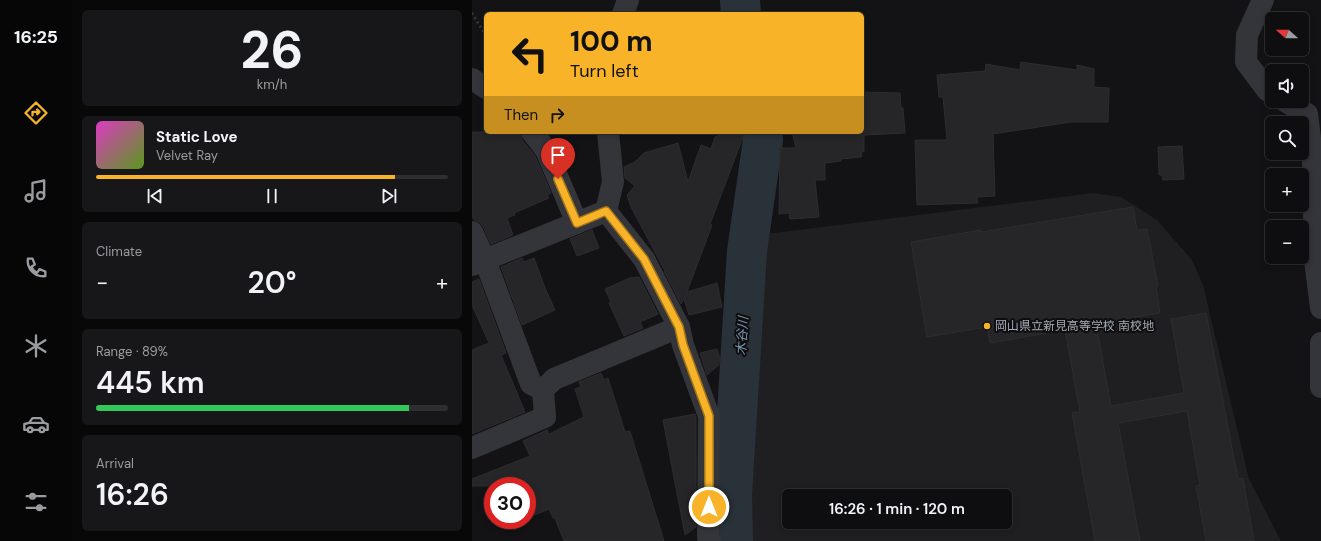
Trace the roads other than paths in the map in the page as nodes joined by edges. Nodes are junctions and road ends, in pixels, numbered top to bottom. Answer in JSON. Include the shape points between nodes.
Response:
{"nodes":[{"id":1,"x":628,"y":0,"type":"edge"},
{"id":2,"x":1263,"y":0,"type":"edge"},
{"id":3,"x":625,"y":12,"type":"edge"},
{"id":4,"x":472,"y":79,"type":"edge"},
{"id":5,"x":484,"y":87,"type":"edge"},
{"id":6,"x":1265,"y":87,"type":"edge"},
{"id":7,"x":1297,"y":108,"type":"edge"},
{"id":8,"x":534,"y":134,"type":"edge"},
{"id":9,"x":608,"y":134,"type":"edge"},
{"id":10,"x":606,"y":211,"type":"junction"},
{"id":11,"x":577,"y":223,"type":"junction"},
{"id":12,"x":472,"y":232,"type":"edge"},
{"id":13,"x":478,"y":263,"type":"edge"},
{"id":14,"x":1321,"y":308,"type":"edge"},
{"id":15,"x":679,"y":327,"type":"junction"},
{"id":16,"x":1321,"y":342,"type":"edge"},
{"id":17,"x":1321,"y":387,"type":"edge"},
{"id":18,"x":542,"y":390,"type":"junction"},
{"id":19,"x":472,"y":448,"type":"edge"},
{"id":20,"x":710,"y":541,"type":"edge"}],
"edges":[{"from":1,"to":3,"type":"street"},
{"from":2,"to":6,"type":"street","via":[[1247,35],[1246,62]]},
{"from":4,"to":5,"type":"street"},
{"from":7,"to":14,"type":"street","via":[[1307,114],[1313,162],[1315,260]]},
{"from":8,"to":11,"type":"street","via":[[546,150]]},
{"from":9,"to":10,"type":"street","via":[[613,182]]},
{"from":10,"to":11,"type":"street"},
{"from":10,"to":15,"type":"street","via":[[644,259]]},
{"from":11,"to":13,"type":"street"},
{"from":12,"to":13,"type":"street"},
{"from":13,"to":18,"type":"street","via":[[531,384]]},
{"from":15,"to":18,"type":"street","via":[[554,379]]},
{"from":15,"to":20,"type":"street","via":[[709,416]]},
{"from":16,"to":17,"type":"street"},
{"from":18,"to":19,"type":"street","via":[[545,417]]}]}
